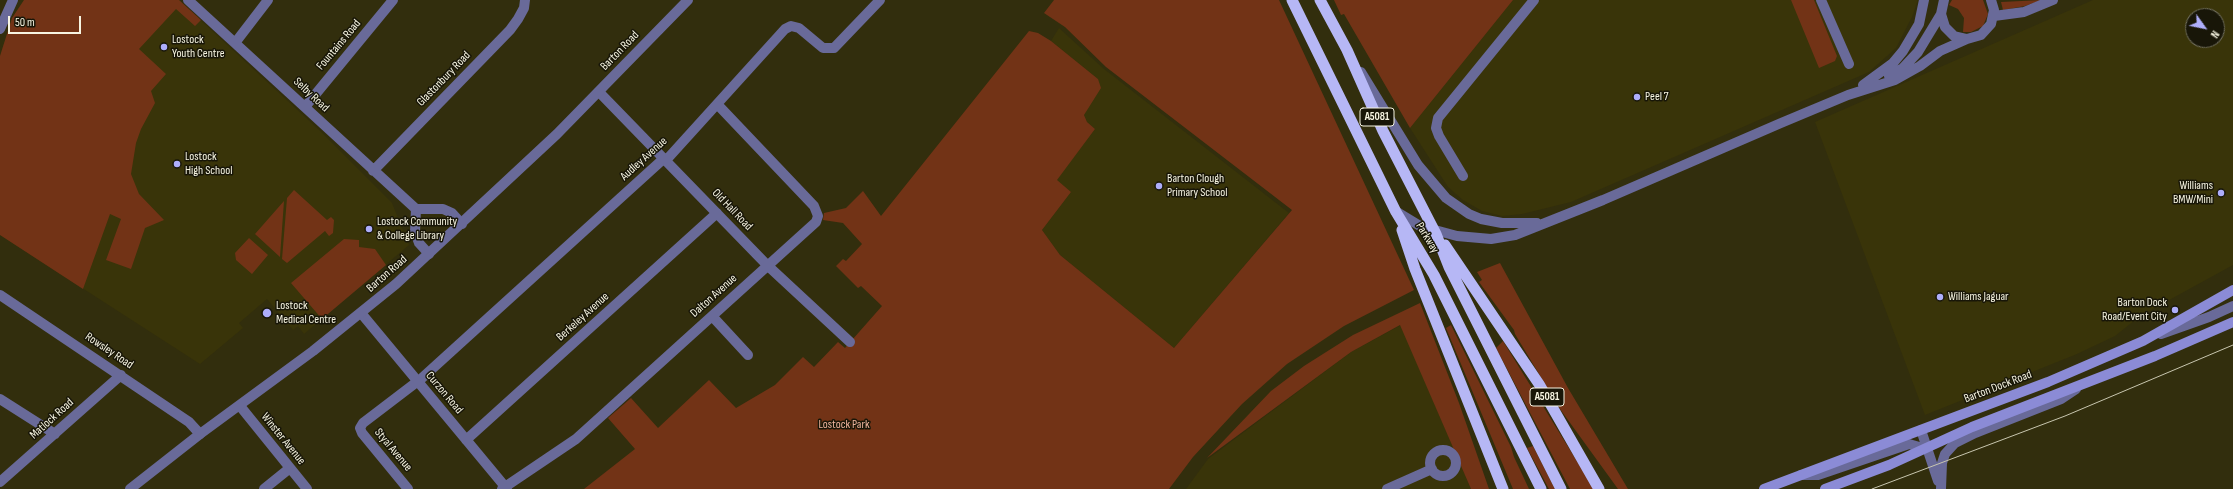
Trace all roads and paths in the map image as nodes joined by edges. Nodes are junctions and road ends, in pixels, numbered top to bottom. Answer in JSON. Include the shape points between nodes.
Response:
{"nodes":[{"id":1,"x":13,"y":0,"type":"edge"},
{"id":2,"x":188,"y":0,"type":"edge"},
{"id":3,"x":268,"y":0,"type":"edge"},
{"id":4,"x":393,"y":0,"type":"edge"},
{"id":5,"x":525,"y":0,"type":"edge"},
{"id":6,"x":688,"y":0,"type":"edge"},
{"id":7,"x":880,"y":0,"type":"edge"},
{"id":8,"x":1292,"y":0,"type":"edge"},
{"id":9,"x":1320,"y":0,"type":"edge"},
{"id":10,"x":1534,"y":0,"type":"edge"},
{"id":11,"x":1821,"y":0,"type":"edge"},
{"id":12,"x":1924,"y":0,"type":"edge"},
{"id":13,"x":1943,"y":0,"type":"edge"},
{"id":14,"x":1991,"y":0,"type":"edge"},
{"id":15,"x":2054,"y":0,"type":"edge"},
{"id":16,"x":1941,"y":14,"type":"junction"},
{"id":17,"x":1994,"y":16,"type":"junction"},
{"id":18,"x":0,"y":29,"type":"edge"},
{"id":19,"x":1967,"y":39,"type":"junction"},
{"id":20,"x":235,"y":43,"type":"junction"},
{"id":21,"x":1347,"y":50,"type":"junction"},
{"id":22,"x":1849,"y":64,"type":"dead end"},
{"id":23,"x":1863,"y":85,"type":"junction"},
{"id":24,"x":599,"y":92,"type":"junction"},
{"id":25,"x":1848,"y":95,"type":"junction"},
{"id":26,"x":717,"y":104,"type":"junction"},
{"id":27,"x":305,"y":107,"type":"junction"},
{"id":28,"x":665,"y":159,"type":"junction"},
{"id":29,"x":373,"y":171,"type":"junction"},
{"id":30,"x":1463,"y":176,"type":"dead end"},
{"id":31,"x":416,"y":209,"type":"junction"},
{"id":32,"x":1396,"y":212,"type":"junction"},
{"id":33,"x":717,"y":213,"type":"junction"},
{"id":34,"x":1542,"y":223,"type":"junction"},
{"id":35,"x":462,"y":224,"type":"junction"},
{"id":36,"x":1436,"y":232,"type":"junction"},
{"id":37,"x":429,"y":254,"type":"junction"},
{"id":38,"x":768,"y":265,"type":"junction"},
{"id":39,"x":1454,"y":265,"type":"junction"},
{"id":40,"x":2233,"y":290,"type":"edge"},
{"id":41,"x":0,"y":295,"type":"edge"},
{"id":42,"x":2233,"y":306,"type":"edge"},
{"id":43,"x":361,"y":313,"type":"junction"},
{"id":44,"x":712,"y":316,"type":"junction"},
{"id":45,"x":2233,"y":322,"type":"edge"},
{"id":46,"x":2143,"y":341,"type":"junction"},
{"id":47,"x":850,"y":342,"type":"dead end"},
{"id":48,"x":748,"y":355,"type":"dead end"},
{"id":49,"x":121,"y":375,"type":"junction"},
{"id":50,"x":418,"y":381,"type":"junction"},
{"id":51,"x":2078,"y":387,"type":"junction"},
{"id":52,"x":0,"y":399,"type":"edge"},
{"id":53,"x":240,"y":406,"type":"junction"},
{"id":54,"x":1560,"y":420,"type":"junction"},
{"id":55,"x":1920,"y":430,"type":"junction"},
{"id":56,"x":55,"y":434,"type":"junction"},
{"id":57,"x":200,"y":434,"type":"junction"},
{"id":58,"x":466,"y":440,"type":"junction"},
{"id":59,"x":1926,"y":448,"type":"junction"},
{"id":60,"x":1912,"y":455,"type":"junction"},
{"id":61,"x":1930,"y":459,"type":"junction"},
{"id":62,"x":290,"y":468,"type":"junction"},
{"id":63,"x":1432,"y":469,"type":"dead end"},
{"id":64,"x":1800,"y":475,"type":"junction"},
{"id":65,"x":0,"y":482,"type":"edge"},
{"id":66,"x":1502,"y":487,"type":"edge"},
{"id":67,"x":505,"y":488,"type":"edge"},
{"id":68,"x":130,"y":489,"type":"edge"},
{"id":69,"x":264,"y":489,"type":"edge"},
{"id":70,"x":307,"y":489,"type":"edge"},
{"id":71,"x":408,"y":489,"type":"edge"},
{"id":72,"x":1387,"y":489,"type":"edge"},
{"id":73,"x":1541,"y":489,"type":"edge"},
{"id":74,"x":1561,"y":489,"type":"edge"},
{"id":75,"x":1599,"y":489,"type":"edge"},
{"id":76,"x":1607,"y":489,"type":"edge"},
{"id":77,"x":1764,"y":489,"type":"edge"},
{"id":78,"x":1825,"y":489,"type":"edge"},
{"id":79,"x":1941,"y":489,"type":"edge"}],
"edges":[{"from":1,"to":18,"type":"street"},
{"from":2,"to":20,"type":"street","name":"Selby Road"},
{"from":3,"to":20,"type":"street"},
{"from":4,"to":27,"type":"street","name":"Fountains Road"},
{"from":5,"to":29,"type":"street","name":"Glastonbury Road","via":[[524,8],[510,30]]},
{"from":6,"to":24,"type":"street","name":"Barton Road"},
{"from":7,"to":26,"type":"street","name":"Audley Avenue","via":[[834,48],[823,48],[798,28],[791,26],[785,29]]},
{"from":8,"to":32,"type":"highway","name":"Parkway","number":"A5081"},
{"from":9,"to":21,"type":"highway","name":"Parkway","number":"A5081"},
{"from":10,"to":30,"type":"street","via":[[1438,118],[1436,128],[1439,136]]},
{"from":11,"to":22,"type":"street"},
{"from":12,"to":23,"type":"street","via":[[1919,24],[1903,51],[1893,63]]},
{"from":13,"to":16,"type":"street"},
{"from":14,"to":17,"type":"street"},
{"from":15,"to":17,"type":"street","via":[[2029,11]]},
{"from":16,"to":19,"type":"street","via":[[1949,32]]},
{"from":16,"to":23,"type":"street","via":[[1924,44],[1911,60],[1892,74]]},
{"from":17,"to":19,"type":"street","via":[[1987,30],[1975,38]]},
{"from":19,"to":25,"type":"street","via":[[1946,48],[1895,80]]},
{"from":20,"to":27,"type":"street","name":"Selby Road"},
{"from":21,"to":34,"type":"street","via":[[1418,165],[1446,198],[1469,214],[1491,222]]},
{"from":21,"to":36,"type":"highway","name":"Parkway","number":"A5081","via":[[1384,131]]},
{"from":23,"to":25,"type":"street"},
{"from":24,"to":28,"type":"street","name":"Old Hall Road"},
{"from":24,"to":35,"type":"street","name":"Barton Road"},
{"from":25,"to":34,"type":"street","via":[[1604,200]]},
{"from":26,"to":28,"type":"street","name":"Audley Avenue"},
{"from":26,"to":38,"type":"street","name":"Dalton Avenue","via":[[818,212],[814,226]]},
{"from":27,"to":29,"type":"street","name":"Selby Road"},
{"from":28,"to":33,"type":"street","name":"Old Hall Road"},
{"from":28,"to":50,"type":"street","name":"Audley Avenue"},
{"from":29,"to":31,"type":"street","name":"Selby Road"},
{"from":31,"to":35,"type":"street","via":[[443,209],[452,213]]},
{"from":31,"to":37,"type":"street","via":[[415,232],[419,243]]},
{"from":32,"to":36,"type":"street","via":[[1413,223]]},
{"from":32,"to":66,"type":"highway","number":"A5081"},
{"from":32,"to":73,"type":"highway","name":"Parkway","number":"A5081","via":[[1434,275]]},
{"from":33,"to":38,"type":"street","name":"Old Hall Road"},
{"from":33,"to":58,"type":"street","name":"Berkeley Avenue"},
{"from":34,"to":36,"type":"street","via":[[1515,235],[1498,238],[1466,238]]},
{"from":35,"to":37,"type":"street","name":"Barton Road"},
{"from":36,"to":39,"type":"highway","number":"A5081"},
{"from":37,"to":43,"type":"street","name":"Barton Road"},
{"from":38,"to":44,"type":"street","name":"Dalton Avenue"},
{"from":38,"to":47,"type":"street","name":"Old Hall Road"},
{"from":39,"to":54,"type":"highway","number":"A5081","via":[[1472,285],[1539,384]]},
{"from":39,"to":74,"type":"highway","number":"A5081","via":[[1461,291]]},
{"from":40,"to":46,"type":"main road","name":"Barton Dock Road"},
{"from":41,"to":49,"type":"street","name":"Rowsley Road"},
{"from":42,"to":46,"type":"street"},
{"from":43,"to":50,"type":"street","name":"Curzon Road"},
{"from":43,"to":53,"type":"street","name":"Barton Road"},
{"from":44,"to":48,"type":"street"},
{"from":44,"to":67,"type":"street","name":"Dalton Avenue","via":[[579,436]]},
{"from":45,"to":51,"type":"main road"},
{"from":46,"to":55,"type":"main road","name":"Barton Dock Road","via":[[2048,382]]},
{"from":49,"to":56,"type":"street","name":"Matlock Road"},
{"from":49,"to":57,"type":"street","name":"Rowsley Road","via":[[189,422]]},
{"from":50,"to":58,"type":"street","name":"Curzon Road"},
{"from":50,"to":71,"type":"street","name":"Styal Avenue","via":[[366,420],[360,428]]},
{"from":51,"to":59,"type":"main road","via":[[1978,424]]},
{"from":51,"to":79,"type":"street","via":[[2055,402],[1975,432],[1955,443],[1945,454],[1942,463]]},
{"from":52,"to":56,"type":"street"},
{"from":53,"to":57,"type":"street","name":"Barton Road"},
{"from":53,"to":62,"type":"street","name":"Winster Avenue"},
{"from":54,"to":75,"type":"highway","number":"A5081"},
{"from":54,"to":76,"type":"highway","number":"A5081"},
{"from":55,"to":59,"type":"street"},
{"from":55,"to":64,"type":"main road","name":"Barton Dock Road"},
{"from":56,"to":65,"type":"street","name":"Matlock Road"},
{"from":57,"to":68,"type":"street","name":"Barton Road"},
{"from":58,"to":67,"type":"street","name":"Curzon Road"},
{"from":59,"to":60,"type":"main road"},
{"from":59,"to":61,"type":"street"},
{"from":59,"to":64,"type":"street","via":[[1909,444],[1818,475]]},
{"from":60,"to":61,"type":"street"},
{"from":60,"to":78,"type":"main road"},
{"from":61,"to":79,"type":"street"},
{"from":62,"to":69,"type":"street"},
{"from":62,"to":70,"type":"street","name":"Winster Avenue"},
{"from":63,"to":72,"type":"street"},
{"from":64,"to":77,"type":"main road","name":"Barton Dock Road"}]}
